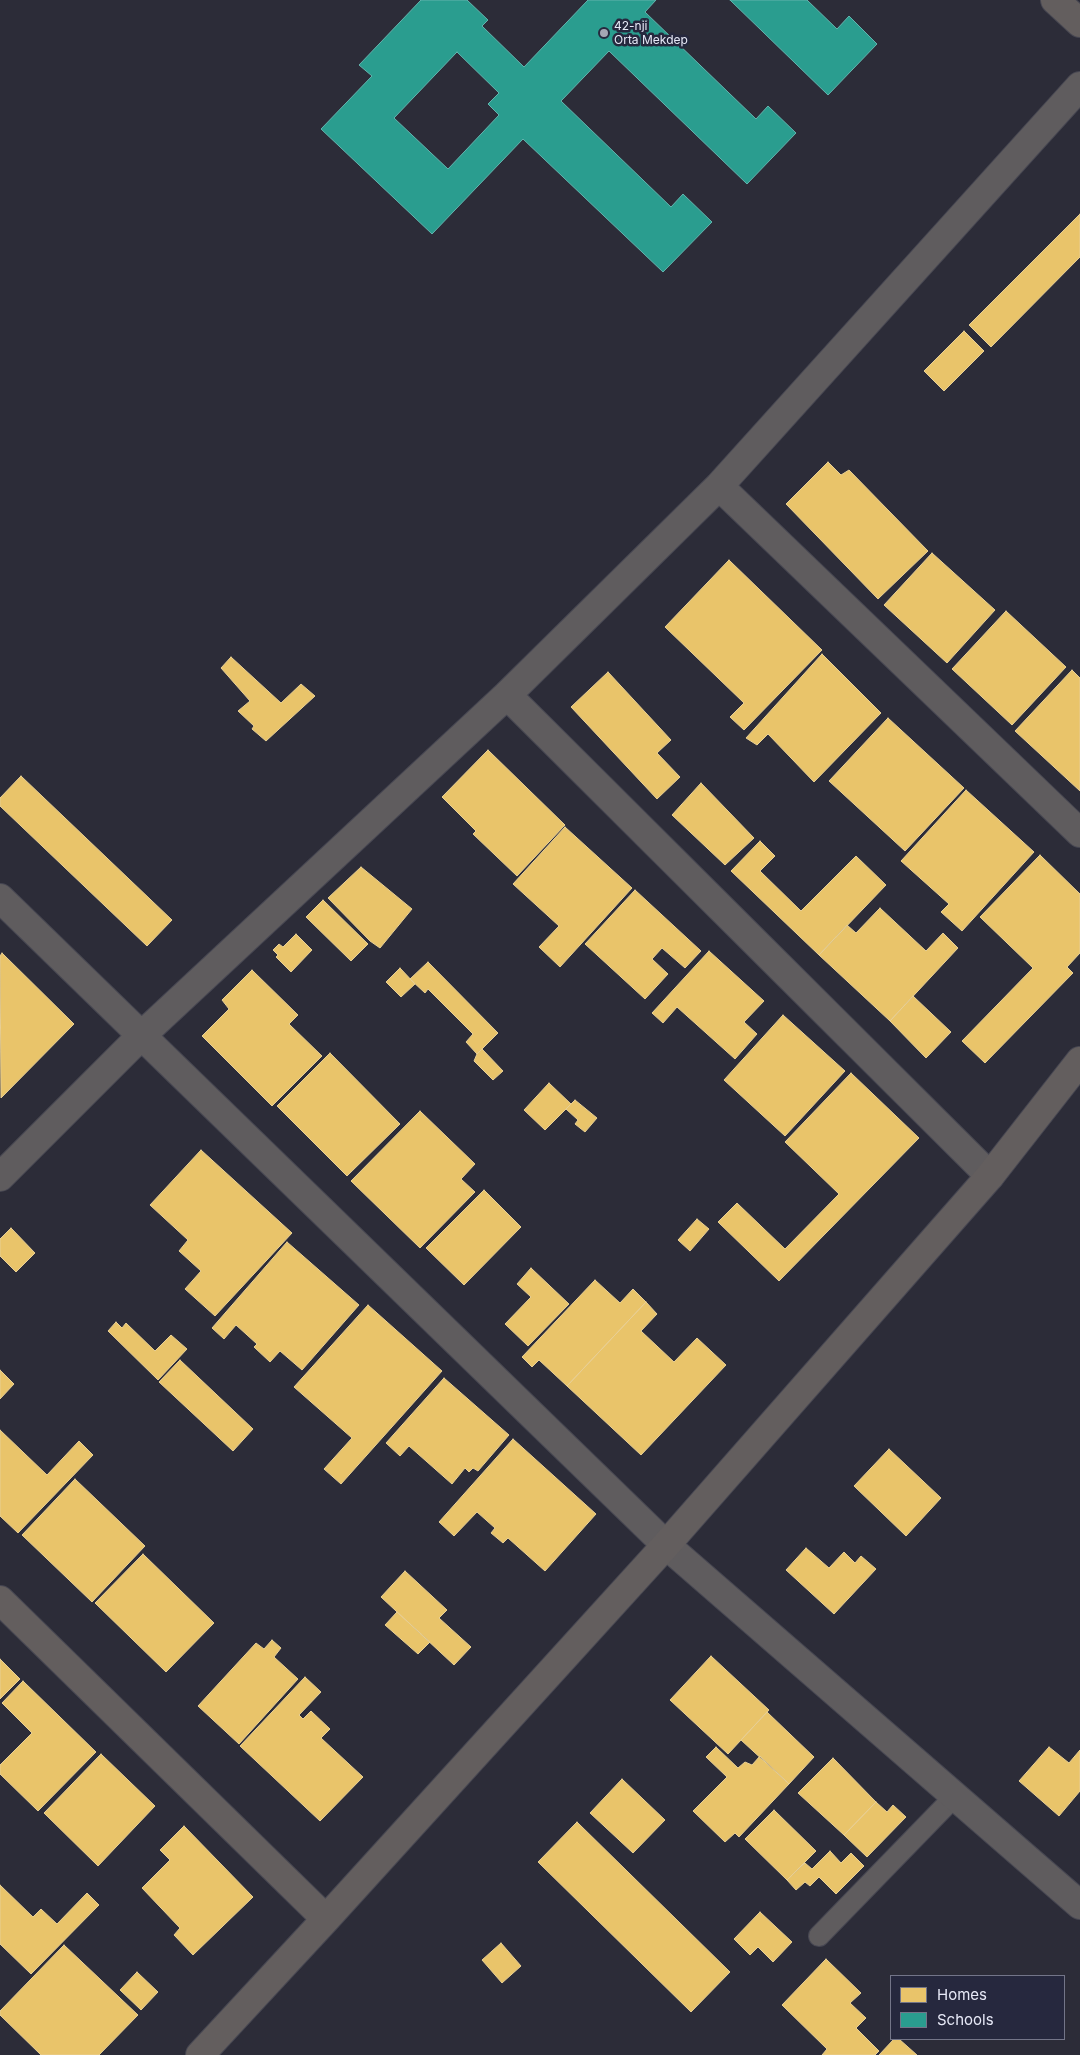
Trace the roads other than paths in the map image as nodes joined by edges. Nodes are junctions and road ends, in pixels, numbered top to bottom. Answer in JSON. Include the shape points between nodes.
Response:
{"nodes":[{"id":1,"x":1055,"y":0,"type":"edge"},
{"id":2,"x":1080,"y":23,"type":"edge"},
{"id":3,"x":1080,"y":86,"type":"edge"},
{"id":4,"x":718,"y":486,"type":"junction"},
{"id":5,"x":508,"y":695,"type":"junction"},
{"id":6,"x":1080,"y":833,"type":"edge"},
{"id":7,"x":0,"y":898,"type":"edge"},
{"id":8,"x":142,"y":1035,"type":"junction"},
{"id":9,"x":1080,"y":1061,"type":"edge"},
{"id":10,"x":990,"y":1176,"type":"junction"},
{"id":11,"x":0,"y":1178,"type":"edge"},
{"id":12,"x":666,"y":1545,"type":"junction"},
{"id":13,"x":0,"y":1600,"type":"edge"},
{"id":14,"x":955,"y":1796,"type":"junction"},
{"id":15,"x":1080,"y":1905,"type":"edge"},
{"id":16,"x":326,"y":1920,"type":"junction"},
{"id":17,"x":819,"y":1936,"type":"dead end"},
{"id":18,"x":200,"y":2055,"type":"edge"}],
"edges":[{"from":1,"to":2,"type":"street"},
{"from":3,"to":4,"type":"street"},
{"from":4,"to":5,"type":"street"},
{"from":4,"to":6,"type":"street"},
{"from":5,"to":8,"type":"street"},
{"from":5,"to":10,"type":"street"},
{"from":7,"to":8,"type":"street"},
{"from":8,"to":11,"type":"street"},
{"from":8,"to":12,"type":"street"},
{"from":9,"to":10,"type":"street"},
{"from":10,"to":12,"type":"street"},
{"from":12,"to":14,"type":"street"},
{"from":12,"to":16,"type":"street"},
{"from":13,"to":16,"type":"street"},
{"from":14,"to":15,"type":"street"},
{"from":14,"to":17,"type":"lane"},
{"from":16,"to":18,"type":"street"}]}
